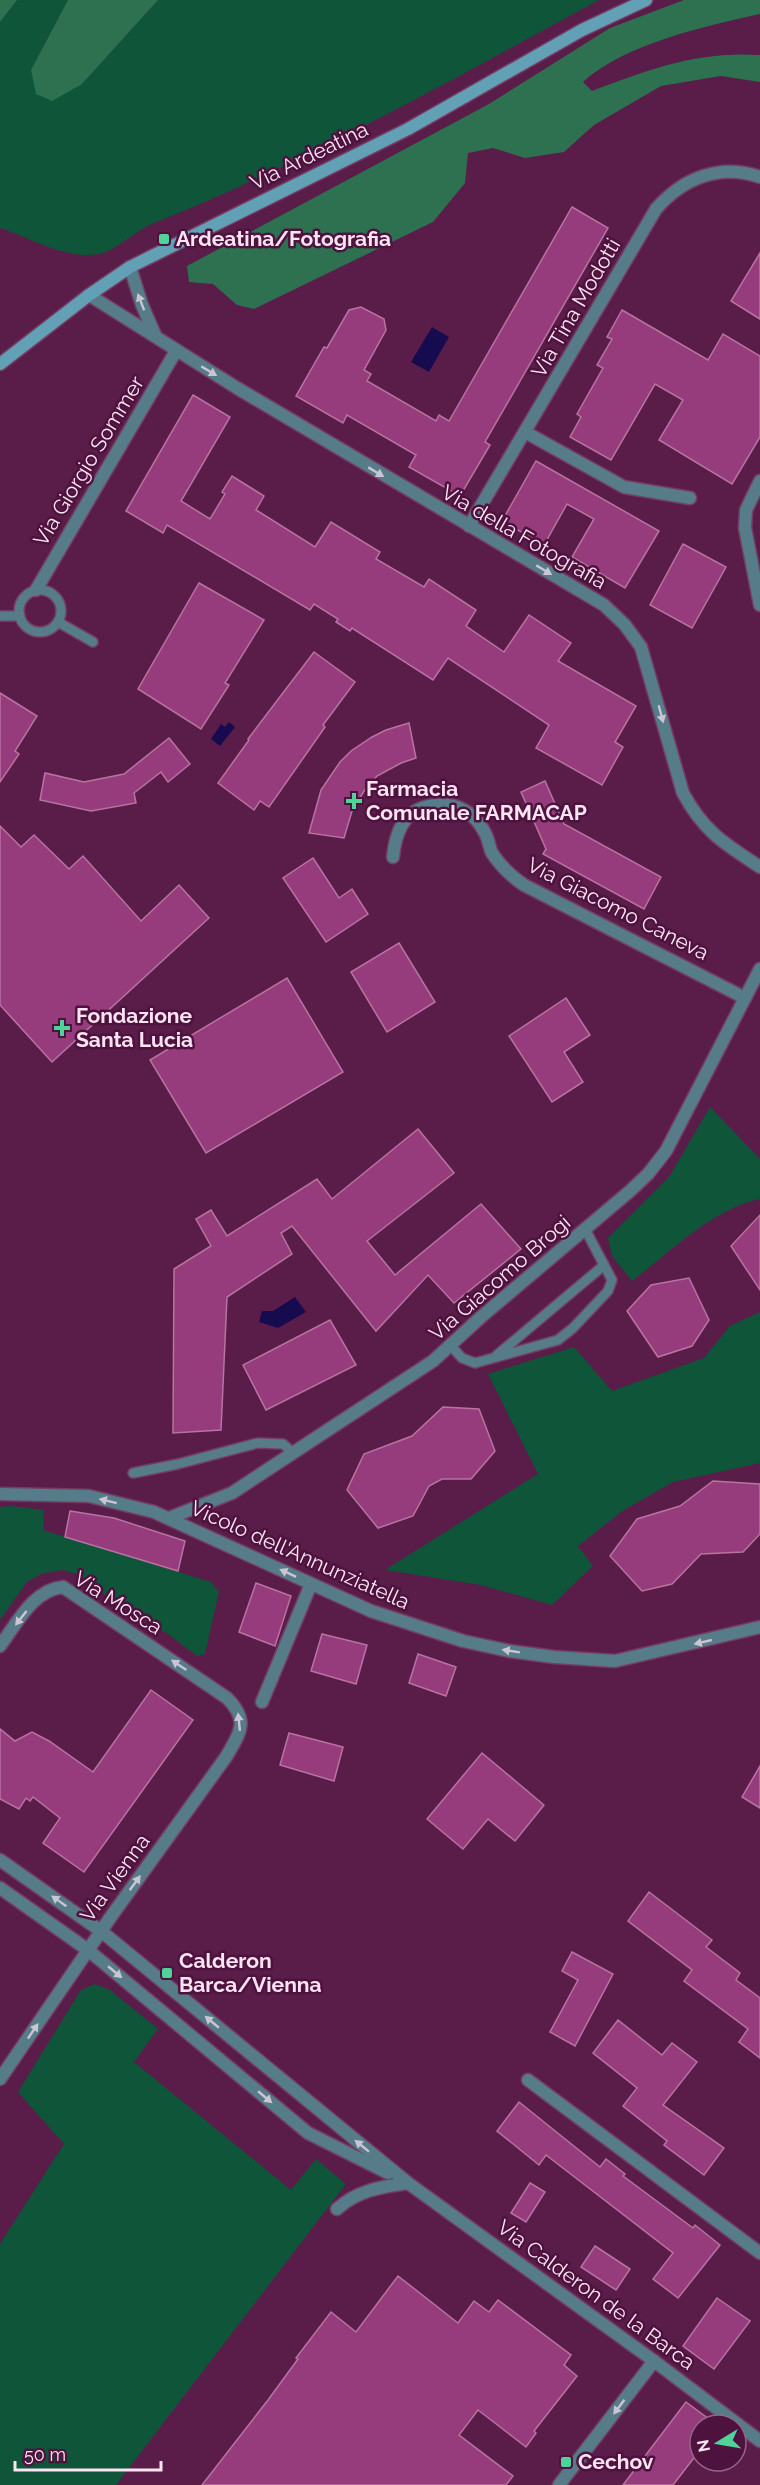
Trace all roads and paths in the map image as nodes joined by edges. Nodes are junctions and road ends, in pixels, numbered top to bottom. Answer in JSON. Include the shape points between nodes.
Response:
{"nodes":[{"id":1,"x":646,"y":0,"type":"edge"},
{"id":2,"x":760,"y":177,"type":"edge"},
{"id":3,"x":130,"y":267,"type":"junction"},
{"id":4,"x":88,"y":295,"type":"junction"},
{"id":5,"x":155,"y":335,"type":"junction"},
{"id":6,"x":176,"y":351,"type":"junction"},
{"id":7,"x":0,"y":364,"type":"edge"},
{"id":8,"x":525,"y":432,"type":"junction"},
{"id":9,"x":760,"y":481,"type":"edge"},
{"id":10,"x":690,"y":498,"type":"dead end"},
{"id":11,"x":469,"y":526,"type":"junction"},
{"id":12,"x":36,"y":590,"type":"junction"},
{"id":13,"x":760,"y":605,"type":"edge"},
{"id":14,"x":20,"y":615,"type":"junction"},
{"id":15,"x":0,"y":616,"type":"edge"},
{"id":16,"x":58,"y":622,"type":"junction"},
{"id":17,"x":93,"y":642,"type":"dead end"},
{"id":18,"x":393,"y":857,"type":"dead end"},
{"id":19,"x":760,"y":867,"type":"edge"},
{"id":20,"x":760,"y":969,"type":"edge"},
{"id":21,"x":745,"y":998,"type":"junction"},
{"id":22,"x":585,"y":1229,"type":"junction"},
{"id":23,"x":603,"y":1266,"type":"junction"},
{"id":24,"x":451,"y":1346,"type":"junction"},
{"id":25,"x":494,"y":1357,"type":"junction"},
{"id":26,"x":292,"y":1452,"type":"junction"},
{"id":27,"x":133,"y":1473,"type":"dead end"},
{"id":28,"x":0,"y":1494,"type":"edge"},
{"id":29,"x":168,"y":1518,"type":"junction"},
{"id":30,"x":311,"y":1584,"type":"junction"},
{"id":31,"x":760,"y":1627,"type":"edge"},
{"id":32,"x":0,"y":1646,"type":"edge"},
{"id":33,"x":227,"y":1698,"type":"joint"},
{"id":34,"x":262,"y":1702,"type":"dead end"},
{"id":35,"x":0,"y":1860,"type":"edge"},
{"id":36,"x":0,"y":1888,"type":"edge"},
{"id":37,"x":101,"y":1931,"type":"junction"},
{"id":38,"x":88,"y":1950,"type":"junction"},
{"id":39,"x":0,"y":2079,"type":"edge"},
{"id":40,"x":528,"y":2080,"type":"dead end"},
{"id":41,"x":408,"y":2183,"type":"junction"},
{"id":42,"x":337,"y":2209,"type":"dead end"},
{"id":43,"x":760,"y":2253,"type":"edge"},
{"id":44,"x":654,"y":2361,"type":"junction"},
{"id":45,"x":760,"y":2441,"type":"edge"},
{"id":46,"x":559,"y":2485,"type":"edge"}],
"edges":[{"from":1,"to":3,"type":"main road","name":"Via Ardeatina","via":[[582,30],[408,129]]},
{"from":2,"to":8,"type":"street","name":"Via Tina Modotti","via":[[714,173],[690,180],[664,199]]},
{"from":3,"to":4,"type":"main road","name":"Via Ardeatina"},
{"from":5,"to":3,"type":"street","name":"Via della Fotografia","one_way":true},
{"from":4,"to":5,"type":"street","name":"Via della Fotografia"},
{"from":4,"to":7,"type":"main road","name":"Via Ardeatina"},
{"from":5,"to":6,"type":"street","name":"Via della Fotografia"},
{"from":6,"to":11,"type":"street","name":"Via della Fotografia","one_way":true},
{"from":6,"to":12,"type":"street","name":"Via Giorgio Sommer"},
{"from":8,"to":10,"type":"street","via":[[624,488]]},
{"from":8,"to":11,"type":"street","name":"Via Tina Modotti"},
{"from":9,"to":13,"type":"street","via":[[746,510],[745,528]]},
{"from":11,"to":19,"type":"street","name":"Via della Fotografia","one_way":true,"via":[[604,605],[624,625],[641,647],[690,806],[711,833]]},
{"from":12,"to":14,"type":"lane","via":[[21,603]]},
{"from":12,"to":16,"type":"lane","via":[[50,592],[60,602]]},
{"from":14,"to":15,"type":"lane"},
{"from":14,"to":16,"type":"lane","via":[[33,631],[47,631]]},
{"from":16,"to":17,"type":"lane"},
{"from":18,"to":21,"type":"street","name":"Via Giacomo Caneva","via":[[405,818],[434,805],[460,807],[480,825],[506,872],[524,885]]},
{"from":20,"to":21,"type":"street","name":"Via Giacomo Brogi"},
{"from":21,"to":22,"type":"street","name":"Via Giacomo Brogi","via":[[666,1151],[641,1181]]},
{"from":22,"to":23,"type":"lane"},
{"from":22,"to":24,"type":"street","name":"Via Giacomo Brogi"},
{"from":23,"to":25,"type":"lane"},
{"from":23,"to":25,"type":"lane","via":[[611,1285],[573,1329],[551,1343]]},
{"from":24,"to":25,"type":"lane","via":[[469,1363]]},
{"from":24,"to":26,"type":"street","name":"Via Giacomo Brogi"},
{"from":26,"to":27,"type":"lane","via":[[283,1444],[258,1443]]},
{"from":26,"to":29,"type":"street","name":"Via Giacomo Brogi","via":[[232,1493]]},
{"from":29,"to":28,"type":"street","name":"Vicolo dell'Annunziatella","one_way":true,"via":[[89,1496]]},
{"from":30,"to":29,"type":"street","name":"Vicolo dell'Annunziatella","one_way":true},
{"from":31,"to":30,"type":"street","name":"Vicolo dell'Annunziatella","one_way":true,"via":[[615,1661],[565,1658],[463,1641],[371,1611]]},
{"from":30,"to":34,"type":"street"},
{"from":33,"to":32,"type":"street","name":"Via Mosca","one_way":true,"via":[[63,1587],[50,1588],[39,1595]]},
{"from":37,"to":33,"type":"street","name":"Via Vienna","one_way":true,"via":[[240,1733],[239,1713]]},
{"from":37,"to":35,"type":"street","name":"Via Calderon de la Barca","one_way":true},
{"from":36,"to":38,"type":"street","name":"Via Calderon de la Barca"},
{"from":37,"to":38,"type":"street","name":"Via Vienna"},
{"from":41,"to":37,"type":"street","name":"Via Calderon de la Barca","one_way":true},
{"from":39,"to":38,"type":"street","name":"Via Vienna","one_way":true},
{"from":38,"to":41,"type":"street","name":"Via Calderon de la Barca","one_way":true,"via":[[308,2133]]},
{"from":40,"to":43,"type":"street"},
{"from":41,"to":42,"type":"street","via":[[372,2188]]},
{"from":41,"to":44,"type":"street","name":"Via Calderon de la Barca"},
{"from":44,"to":45,"type":"street","name":"Via Calderon de la Barca"},
{"from":44,"to":46,"type":"street","one_way":true}]}
